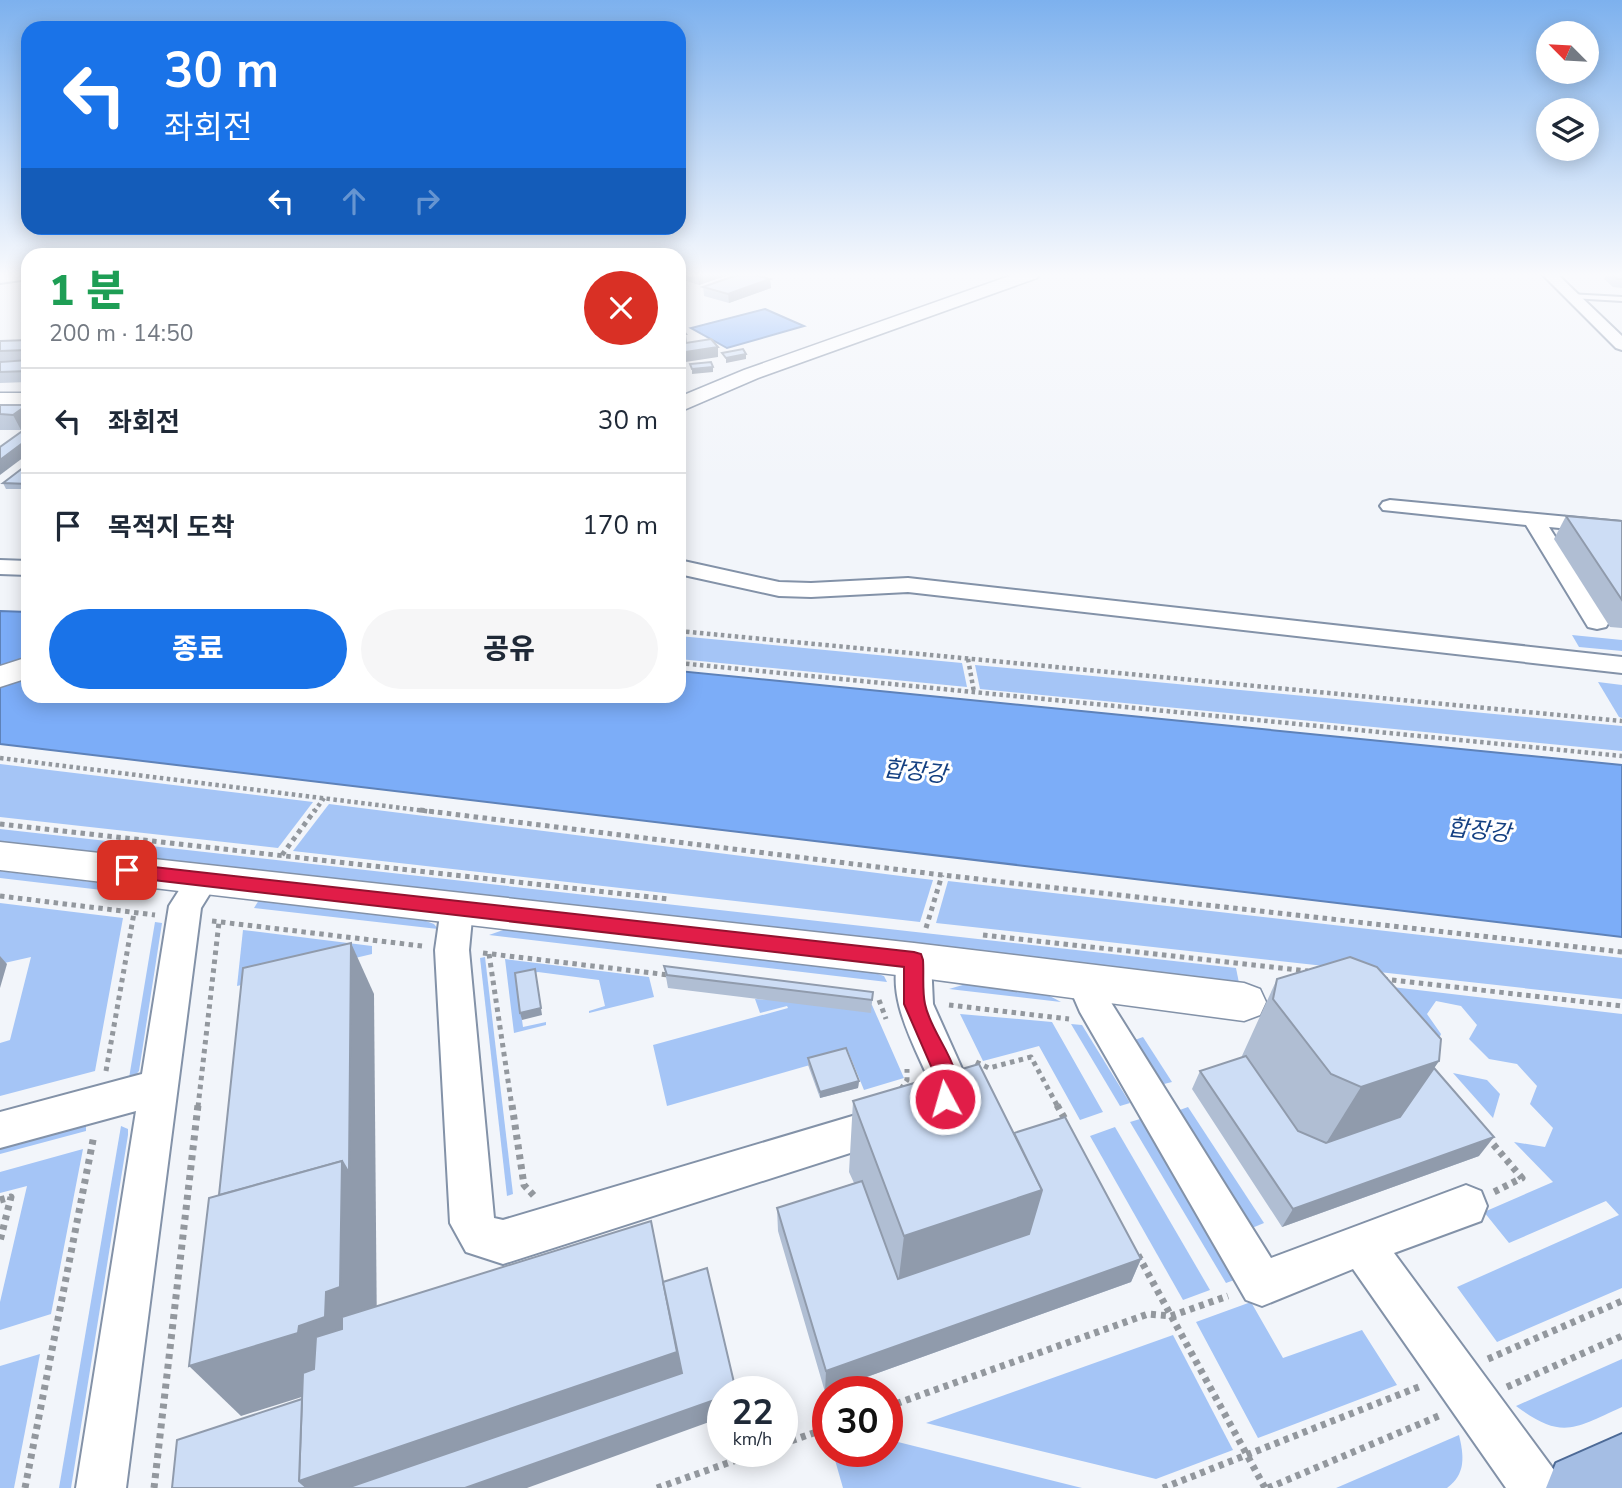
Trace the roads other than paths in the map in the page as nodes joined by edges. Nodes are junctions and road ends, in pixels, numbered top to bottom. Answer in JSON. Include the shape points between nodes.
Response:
{"nodes":[{"id":1,"x":831,"y":343,"type":"edge"},
{"id":2,"x":0,"y":400,"type":"edge"},
{"id":3,"x":21,"y":400,"type":"edge"},
{"id":4,"x":686,"y":402,"type":"edge"},
{"id":5,"x":1390,"y":506,"type":"dead end"},
{"id":6,"x":1533,"y":519,"type":"junction"},
{"id":7,"x":1622,"y":528,"type":"edge"},
{"id":8,"x":0,"y":567,"type":"edge"},
{"id":9,"x":21,"y":568,"type":"edge"},
{"id":10,"x":686,"y":568,"type":"edge"},
{"id":11,"x":1597,"y":622,"type":"dead end"},
{"id":12,"x":1622,"y":665,"type":"edge"},
{"id":13,"x":21,"y":670,"type":"edge"},
{"id":14,"x":0,"y":677,"type":"edge"},
{"id":15,"x":0,"y":856,"type":"edge"},
{"id":16,"x":203,"y":879,"type":"junction"},
{"id":17,"x":457,"y":908,"type":"junction"},
{"id":18,"x":920,"y":944,"type":"junction"},
{"id":19,"x":1085,"y":982,"type":"junction"},
{"id":20,"x":1244,"y":1002,"type":"dead end"},
{"id":21,"x":159,"y":1087,"type":"junction"},
{"id":22,"x":0,"y":1130,"type":"edge"},
{"id":23,"x":1466,"y":1206,"type":"road end"},
{"id":24,"x":1361,"y":1244,"type":"junction"},
{"id":25,"x":1622,"y":1468,"type":"edge"},
{"id":26,"x":101,"y":1488,"type":"edge"},
{"id":27,"x":1536,"y":1488,"type":"edge"},
{"id":28,"x":1581,"y":1488,"type":"edge"}],
"edges":[{"from":1,"to":4,"type":"street"},
{"from":2,"to":3,"type":"street"},
{"from":5,"to":6,"type":"street"},
{"from":6,"to":7,"type":"street"},
{"from":6,"to":11,"type":"street"},
{"from":8,"to":9,"type":"street"},
{"from":10,"to":12,"type":"street","via":[[777,588],[908,585]]},
{"from":13,"to":14,"type":"street"},
{"from":15,"to":16,"type":"street"},
{"from":16,"to":17,"type":"street"},
{"from":16,"to":21,"type":"street","via":[[185,906],[201,920]]},
{"from":17,"to":18,"type":"street"},
{"from":17,"to":18,"type":"street","via":[[470,952],[471,1223],[481,1237],[503,1241],[930,1110],[945,1099],[949,1082],[908,1009]]},
{"from":18,"to":19,"type":"street"},
{"from":19,"to":20,"type":"street"},
{"from":19,"to":24,"type":"street","via":[[1262,1284]]},
{"from":21,"to":22,"type":"street"},
{"from":21,"to":26,"type":"street"},
{"from":23,"to":24,"type":"street"},
{"from":24,"to":27,"type":"street"},
{"from":25,"to":28,"type":"main road"}]}
